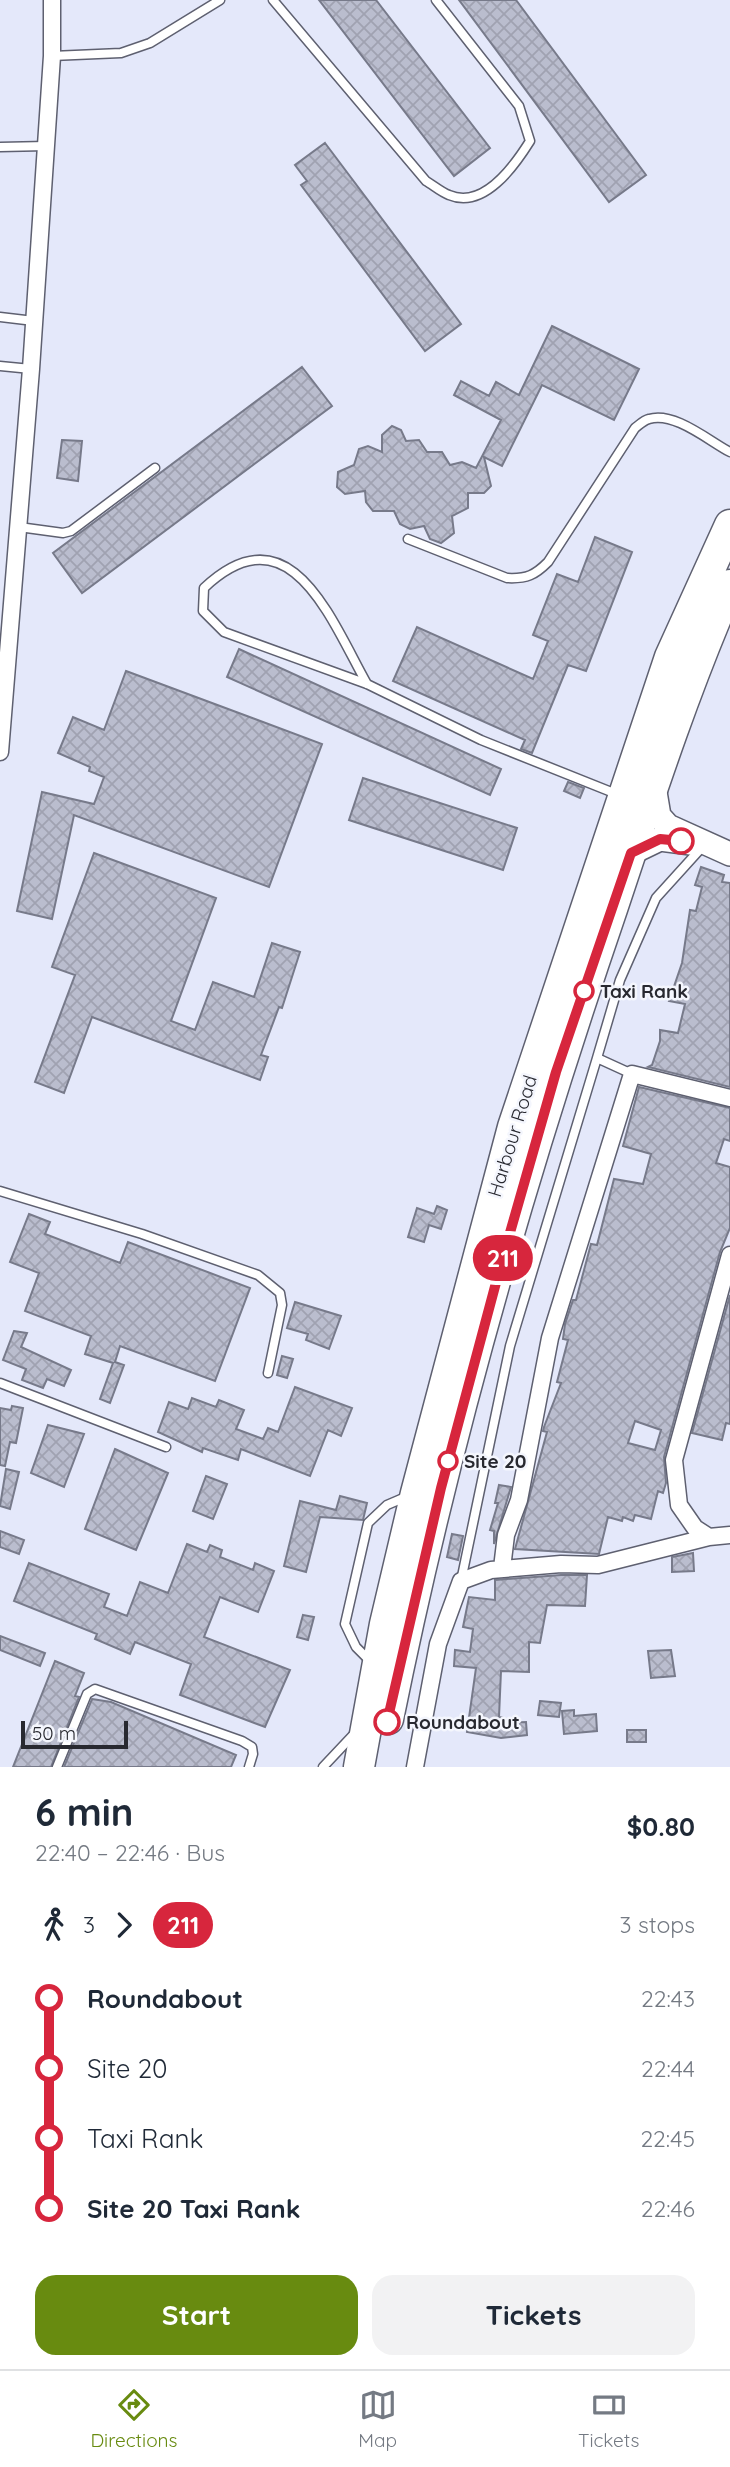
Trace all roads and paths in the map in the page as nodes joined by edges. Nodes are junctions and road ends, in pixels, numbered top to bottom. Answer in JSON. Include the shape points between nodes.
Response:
{"nodes":[{"id":1,"x":52,"y":0,"type":"edge"},
{"id":2,"x":220,"y":0,"type":"edge"},
{"id":3,"x":273,"y":0,"type":"edge"},
{"id":4,"x":436,"y":0,"type":"edge"},
{"id":5,"x":52,"y":56,"type":"junction"},
{"id":6,"x":46,"y":146,"type":"junction"},
{"id":7,"x":0,"y":147,"type":"edge"},
{"id":8,"x":0,"y":317,"type":"edge"},
{"id":9,"x":34,"y":321,"type":"junction"},
{"id":10,"x":0,"y":366,"type":"edge"},
{"id":11,"x":31,"y":369,"type":"junction"},
{"id":12,"x":730,"y":452,"type":"edge"},
{"id":13,"x":155,"y":468,"type":"dead end"},
{"id":14,"x":730,"y":525,"type":"edge"},
{"id":15,"x":19,"y":527,"type":"junction"},
{"id":16,"x":408,"y":539,"type":"dead end"},
{"id":17,"x":730,"y":585,"type":"edge"},
{"id":18,"x":367,"y":684,"type":"junction"},
{"id":19,"x":0,"y":752,"type":"edge"},
{"id":20,"x":654,"y":786,"type":"junction"},
{"id":21,"x":623,"y":797,"type":"junction"},
{"id":22,"x":704,"y":845,"type":"junction"},
{"id":23,"x":631,"y":853,"type":"junction"},
{"id":24,"x":730,"y":855,"type":"edge"},
{"id":25,"x":597,"y":1058,"type":"junction"},
{"id":26,"x":632,"y":1074,"type":"junction"},
{"id":27,"x":730,"y":1098,"type":"edge"},
{"id":28,"x":0,"y":1191,"type":"edge"},
{"id":29,"x":730,"y":1255,"type":"edge"},
{"id":30,"x":268,"y":1373,"type":"dead end"},
{"id":31,"x":0,"y":1383,"type":"edge"},
{"id":32,"x":166,"y":1447,"type":"dead end"},
{"id":33,"x":416,"y":1493,"type":"junction"},
{"id":34,"x":730,"y":1535,"type":"edge"},
{"id":35,"x":709,"y":1537,"type":"junction"},
{"id":36,"x":502,"y":1568,"type":"junction"},
{"id":37,"x":461,"y":1581,"type":"junction"},
{"id":38,"x":377,"y":1668,"type":"junction"},
{"id":39,"x":367,"y":1719,"type":"junction"},
{"id":40,"x":57,"y":1767,"type":"edge"},
{"id":41,"x":249,"y":1767,"type":"edge"},
{"id":42,"x":323,"y":1767,"type":"edge"},
{"id":43,"x":359,"y":1767,"type":"edge"},
{"id":44,"x":378,"y":1767,"type":"edge"},
{"id":45,"x":415,"y":1767,"type":"edge"}],
"edges":[{"from":1,"to":5,"type":"street"},
{"from":2,"to":5,"type":"lane","via":[[149,43],[121,53]]},
{"from":3,"to":4,"type":"lane","via":[[426,181],[452,197],[471,196],[494,186],[530,141],[519,106]]},
{"from":5,"to":6,"type":"street"},
{"from":6,"to":7,"type":"lane"},
{"from":6,"to":9,"type":"street"},
{"from":8,"to":9,"type":"lane"},
{"from":9,"to":11,"type":"street"},
{"from":10,"to":11,"type":"lane"},
{"from":11,"to":15,"type":"street"},
{"from":12,"to":16,"type":"lane","via":[[684,426],[664,418],[648,419],[635,428],[548,562],[524,579],[507,578]]},
{"from":13,"to":15,"type":"lane","via":[[71,531]]},
{"from":14,"to":21,"type":"highway","name":"Harbour Road","via":[[670,657]]},
{"from":15,"to":19,"type":"street"},
{"from":17,"to":20,"type":"highway","name":"Harbour Road"},
{"from":18,"to":18,"type":"lane","via":[[225,632],[203,611],[204,588],[225,569],[252,558],[293,569],[318,596]]},
{"from":18,"to":21,"type":"lane","via":[[481,740]]},
{"from":20,"to":22,"type":"street","via":[[659,816],[668,826]]},
{"from":20,"to":23,"type":"highway","name":"Harbour Road"},
{"from":21,"to":33,"type":"highway","name":"Harbour Road","via":[[513,1127]]},
{"from":22,"to":23,"type":"street","via":[[660,839]]},
{"from":22,"to":24,"type":"street"},
{"from":22,"to":25,"type":"lane","via":[[656,898],[620,980]]},
{"from":23,"to":44,"type":"highway","name":"Harbour Road","via":[[556,1072],[501,1264],[431,1527]]},
{"from":25,"to":26,"type":"lane"},
{"from":25,"to":37,"type":"lane","via":[[510,1346]]},
{"from":26,"to":27,"type":"street"},
{"from":26,"to":36,"type":"street","via":[[550,1338]]},
{"from":28,"to":30,"type":"lane","via":[[116,1225],[258,1275],[280,1293],[282,1305]]},
{"from":29,"to":35,"type":"street","via":[[674,1460],[679,1505],[695,1528]]},
{"from":31,"to":32,"type":"lane"},
{"from":33,"to":38,"type":"highway","name":"Harbour Road"},
{"from":33,"to":38,"type":"lane","via":[[387,1505],[368,1523],[345,1624],[356,1647]]},
{"from":34,"to":35,"type":"street"},
{"from":35,"to":36,"type":"street","via":[[598,1565]]},
{"from":36,"to":37,"type":"street"},
{"from":37,"to":45,"type":"street","via":[[438,1644]]},
{"from":38,"to":39,"type":"highway","name":"Harbour Road"},
{"from":39,"to":42,"type":"lane"},
{"from":39,"to":43,"type":"highway","name":"Harbour Road"},
{"from":40,"to":41,"type":"lane","via":[[87,1693],[95,1689],[252,1746]]}]}
